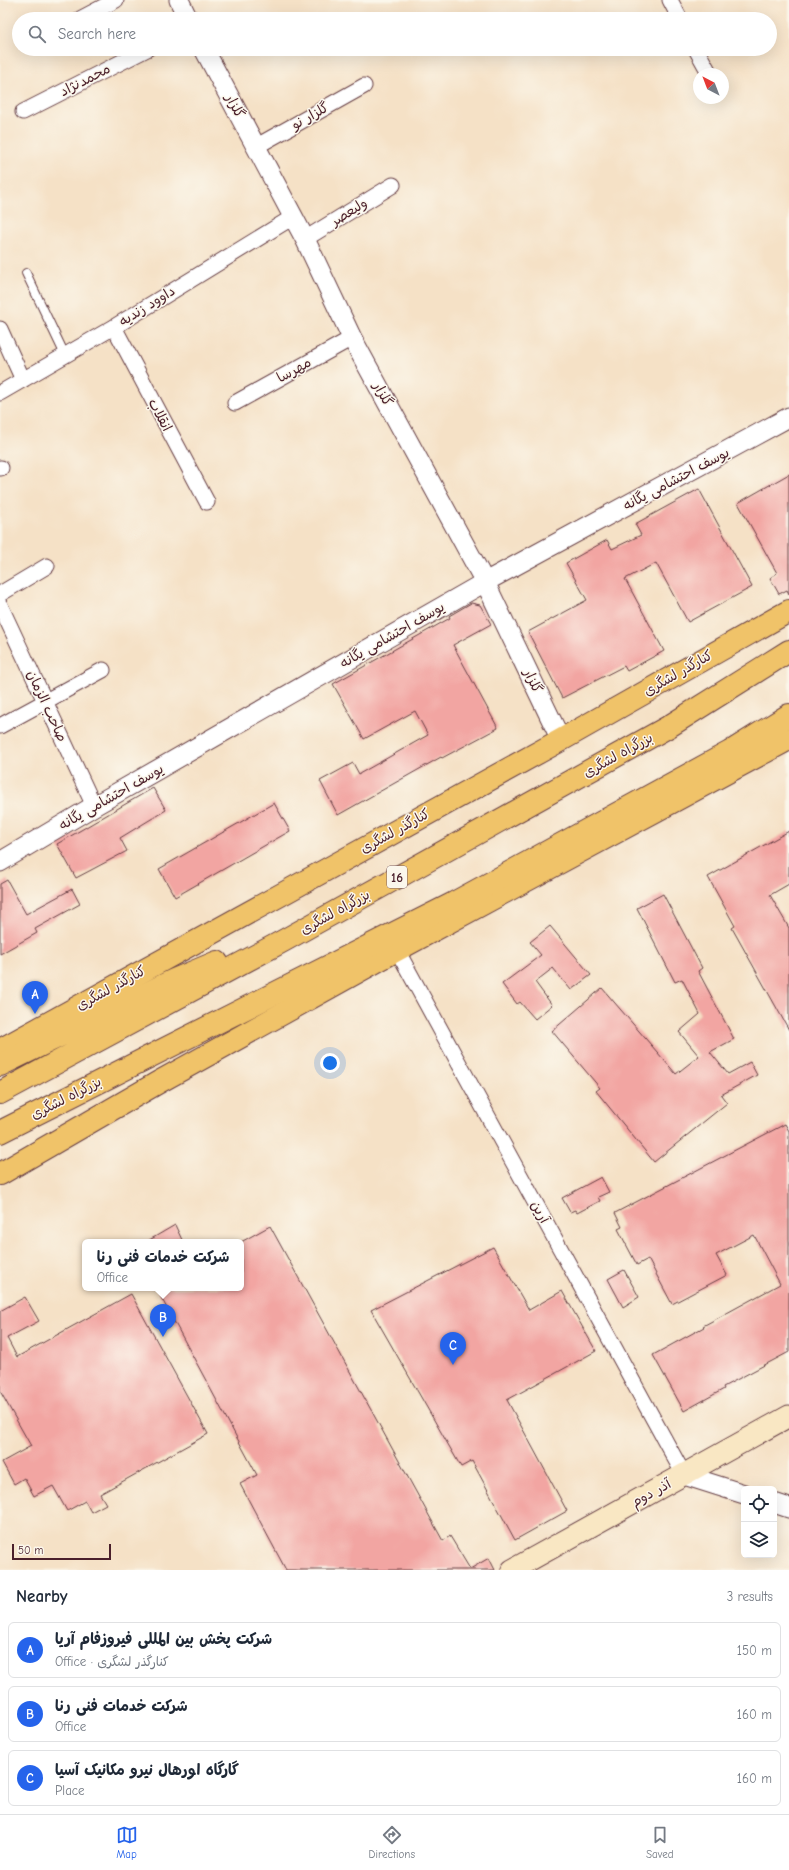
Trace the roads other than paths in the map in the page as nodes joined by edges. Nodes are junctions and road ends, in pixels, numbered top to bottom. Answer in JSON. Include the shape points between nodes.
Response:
{"nodes":[{"id":1,"x":116,"y":0,"type":"edge"},
{"id":2,"x":178,"y":0,"type":"edge"},
{"id":3,"x":670,"y":0,"type":"edge"},
{"id":4,"x":93,"y":12,"type":"edge"},
{"id":5,"x":184,"y":12,"type":"edge"},
{"id":6,"x":676,"y":12,"type":"edge"},
{"id":7,"x":133,"y":56,"type":"edge"},
{"id":8,"x":208,"y":56,"type":"edge"},
{"id":9,"x":700,"y":56,"type":"edge"},
{"id":10,"x":707,"y":68,"type":"edge"},
{"id":11,"x":364,"y":86,"type":"dead end"},
{"id":12,"x":23,"y":112,"type":"dead end"},
{"id":13,"x":257,"y":146,"type":"junction"},
{"id":14,"x":393,"y":185,"type":"dead end"},
{"id":15,"x":293,"y":217,"type":"junction"},
{"id":16,"x":305,"y":239,"type":"junction"},
{"id":17,"x":26,"y":273,"type":"dead end"},
{"id":18,"x":114,"y":327,"type":"junction"},
{"id":19,"x":0,"y":328,"type":"edge"},
{"id":20,"x":352,"y":338,"type":"junction"},
{"id":21,"x":65,"y":355,"type":"junction"},
{"id":22,"x":23,"y":380,"type":"junction"},
{"id":23,"x":0,"y":393,"type":"edge"},
{"id":24,"x":235,"y":402,"type":"dead end"},
{"id":25,"x":789,"y":417,"type":"edge"},
{"id":26,"x":207,"y":502,"type":"dead end"},
{"id":27,"x":47,"y":566,"type":"dead end"},
{"id":28,"x":485,"y":582,"type":"junction"},
{"id":29,"x":0,"y":594,"type":"edge"},
{"id":30,"x":0,"y":606,"type":"edge"},
{"id":31,"x":789,"y":611,"type":"edge"},
{"id":32,"x":783,"y":659,"type":"edge"},
{"id":33,"x":103,"y":670,"type":"dead end"},
{"id":34,"x":46,"y":702,"type":"junction"},
{"id":35,"x":789,"y":715,"type":"edge"},
{"id":36,"x":0,"y":726,"type":"edge"},
{"id":37,"x":789,"y":739,"type":"edge"},
{"id":38,"x":561,"y":740,"type":"junction"},
{"id":39,"x":94,"y":806,"type":"junction"},
{"id":40,"x":0,"y":862,"type":"edge"},
{"id":41,"x":283,"y":941,"type":"junction"},
{"id":42,"x":397,"y":950,"type":"junction"},
{"id":43,"x":0,"y":1050,"type":"edge"},
{"id":44,"x":0,"y":1065,"type":"edge"},
{"id":45,"x":0,"y":1093,"type":"edge"},
{"id":46,"x":0,"y":1132,"type":"edge"},
{"id":47,"x":0,"y":1174,"type":"edge"},
{"id":48,"x":789,"y":1416,"type":"edge"},
{"id":49,"x":684,"y":1475,"type":"junction"},
{"id":50,"x":741,"y":1493,"type":"edge"},
{"id":51,"x":777,"y":1504,"type":"edge"},
{"id":52,"x":789,"y":1508,"type":"edge"},
{"id":53,"x":512,"y":1570,"type":"edge"}],
"edges":[{"from":1,"to":4,"type":"street"},
{"from":2,"to":5,"type":"street"},
{"from":3,"to":6,"type":"street"},
{"from":7,"to":12,"type":"street","name":"محمدنژاد"},
{"from":8,"to":13,"type":"street","name":"گلزار"},
{"from":9,"to":10,"type":"street"},
{"from":11,"to":13,"type":"street","name":"گلزار نو"},
{"from":13,"to":15,"type":"street","name":"گلزار"},
{"from":14,"to":16,"type":"street","name":"ولیعصر"},
{"from":15,"to":16,"type":"street","name":"گلزار"},
{"from":15,"to":18,"type":"street","name":"داوود زندیه"},
{"from":16,"to":20,"type":"street","name":"گلزار"},
{"from":17,"to":21,"type":"lane"},
{"from":18,"to":21,"type":"street","name":"داوود زندیه"},
{"from":18,"to":26,"type":"street","name":"انقلاب"},
{"from":19,"to":22,"type":"street"},
{"from":20,"to":24,"type":"street","name":"مهرسا"},
{"from":20,"to":28,"type":"street","name":"گلزار"},
{"from":21,"to":22,"type":"street","name":"داوود زندیه"},
{"from":22,"to":23,"type":"street","name":"داوود زندیه"},
{"from":25,"to":28,"type":"street","name":"یوسف احتشامی یگانه"},
{"from":27,"to":29,"type":"street"},
{"from":28,"to":38,"type":"street","name":"گلزار"},
{"from":28,"to":39,"type":"street","name":"یوسف احتشامی یگانه"},
{"from":30,"to":34,"type":"street","name":"صاحب الزمان"},
{"from":31,"to":38,"type":"main road","name":"کنارگذر لشگری"},
{"from":32,"to":41,"type":"main road","name":"بزرگراه لشگری","number":"16","via":[[668,727]]},
{"from":33,"to":34,"type":"street"},
{"from":34,"to":36,"type":"street"},
{"from":34,"to":39,"type":"street","name":"صاحب الزمان"},
{"from":35,"to":46,"type":"main road","name":"بزرگراه لشگری","via":[[730,752],[452,904]]},
{"from":37,"to":42,"type":"main road"},
{"from":38,"to":43,"type":"main road","name":"کنارگذر لشگری"},
{"from":39,"to":40,"type":"street","name":"یوسف احتشامی یگانه"},
{"from":41,"to":44,"type":"main road","via":[[232,955],[174,980]]},
{"from":41,"to":45,"type":"main road","name":"بزرگراه لشگری","number":"16"},
{"from":42,"to":47,"type":"main road"},
{"from":42,"to":49,"type":"street","name":"آرین"},
{"from":48,"to":49,"type":"main road","name":"آذر دوم"},
{"from":49,"to":50,"type":"street"},
{"from":49,"to":53,"type":"main road","name":"آذر دوم"},
{"from":51,"to":52,"type":"street"}]}
